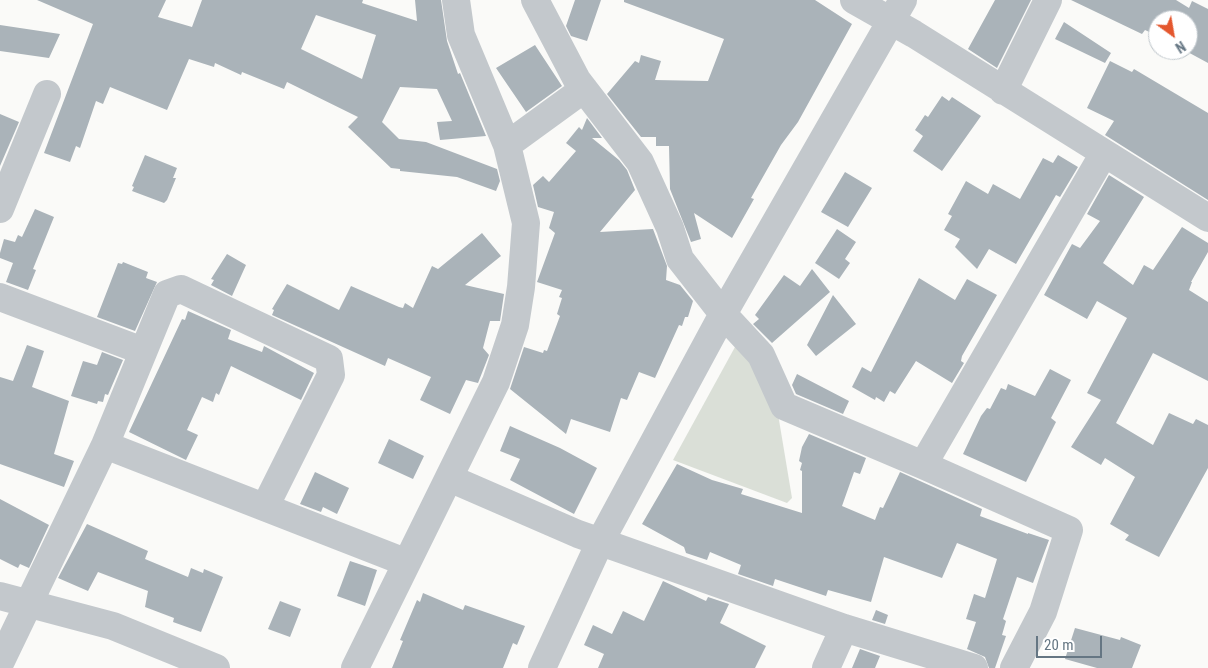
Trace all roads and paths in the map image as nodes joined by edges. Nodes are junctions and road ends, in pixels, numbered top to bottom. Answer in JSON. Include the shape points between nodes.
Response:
{"nodes":[{"id":1,"x":456,"y":0,"type":"edge"},
{"id":2,"x":535,"y":0,"type":"edge"},
{"id":3,"x":854,"y":0,"type":"edge"},
{"id":4,"x":1048,"y":0,"type":"edge"},
{"id":5,"x":897,"y":11,"type":"edge"},
{"id":6,"x":584,"y":89,"type":"junction"},
{"id":7,"x":1003,"y":91,"type":"junction"},
{"id":8,"x":47,"y":94,"type":"dead end"},
{"id":9,"x":507,"y":146,"type":"junction"},
{"id":10,"x":1104,"y":153,"type":"junction"},
{"id":11,"x":0,"y":209,"type":"edge"},
{"id":12,"x":1208,"y":218,"type":"edge"},
{"id":13,"x":0,"y":297,"type":"edge"},
{"id":14,"x":723,"y":314,"type":"junction"},
{"id":15,"x":143,"y":351,"type":"junction"},
{"id":16,"x":105,"y":444,"type":"junction"},
{"id":17,"x":923,"y":465,"type":"junction"},
{"id":18,"x":449,"y":478,"type":"junction"},
{"id":19,"x":264,"y":507,"type":"junction"},
{"id":20,"x":600,"y":542,"type":"junction"},
{"id":21,"x":405,"y":562,"type":"junction"},
{"id":22,"x":0,"y":596,"type":"edge"},
{"id":23,"x":29,"y":603,"type":"junction"},
{"id":24,"x":844,"y":628,"type":"junction"},
{"id":25,"x":0,"y":663,"type":"edge"},
{"id":26,"x":216,"y":668,"type":"edge"},
{"id":27,"x":354,"y":668,"type":"edge"},
{"id":28,"x":542,"y":668,"type":"edge"},
{"id":29,"x":826,"y":668,"type":"edge"},
{"id":30,"x":974,"y":668,"type":"edge"},
{"id":31,"x":1014,"y":668,"type":"edge"}],
"edges":[{"from":1,"to":9,"type":"street","via":[[461,35]]},
{"from":2,"to":6,"type":"street"},
{"from":3,"to":5,"type":"street"},
{"from":4,"to":7,"type":"street"},
{"from":5,"to":7,"type":"street"},
{"from":5,"to":14,"type":"street"},
{"from":6,"to":9,"type":"street"},
{"from":6,"to":14,"type":"street","via":[[640,162],[680,258]]},
{"from":7,"to":10,"type":"street"},
{"from":8,"to":11,"type":"street"},
{"from":9,"to":18,"type":"street","via":[[526,223],[515,326],[496,382]]},
{"from":10,"to":12,"type":"street"},
{"from":10,"to":17,"type":"street"},
{"from":13,"to":15,"type":"street"},
{"from":14,"to":17,"type":"street","via":[[761,355],[784,406]]},
{"from":14,"to":20,"type":"street"},
{"from":15,"to":16,"type":"street"},
{"from":15,"to":19,"type":"street","via":[[167,294],[181,288],[329,359],[331,375]]},
{"from":16,"to":19,"type":"street"},
{"from":16,"to":23,"type":"street"},
{"from":17,"to":31,"type":"street","via":[[1069,530],[1043,612]]},
{"from":18,"to":20,"type":"street"},
{"from":18,"to":21,"type":"street"},
{"from":19,"to":21,"type":"street"},
{"from":20,"to":24,"type":"street"},
{"from":20,"to":28,"type":"street"},
{"from":21,"to":27,"type":"street"},
{"from":22,"to":23,"type":"street"},
{"from":23,"to":25,"type":"street"},
{"from":23,"to":26,"type":"street","via":[[113,626]]},
{"from":24,"to":29,"type":"street"},
{"from":24,"to":30,"type":"street"}]}
